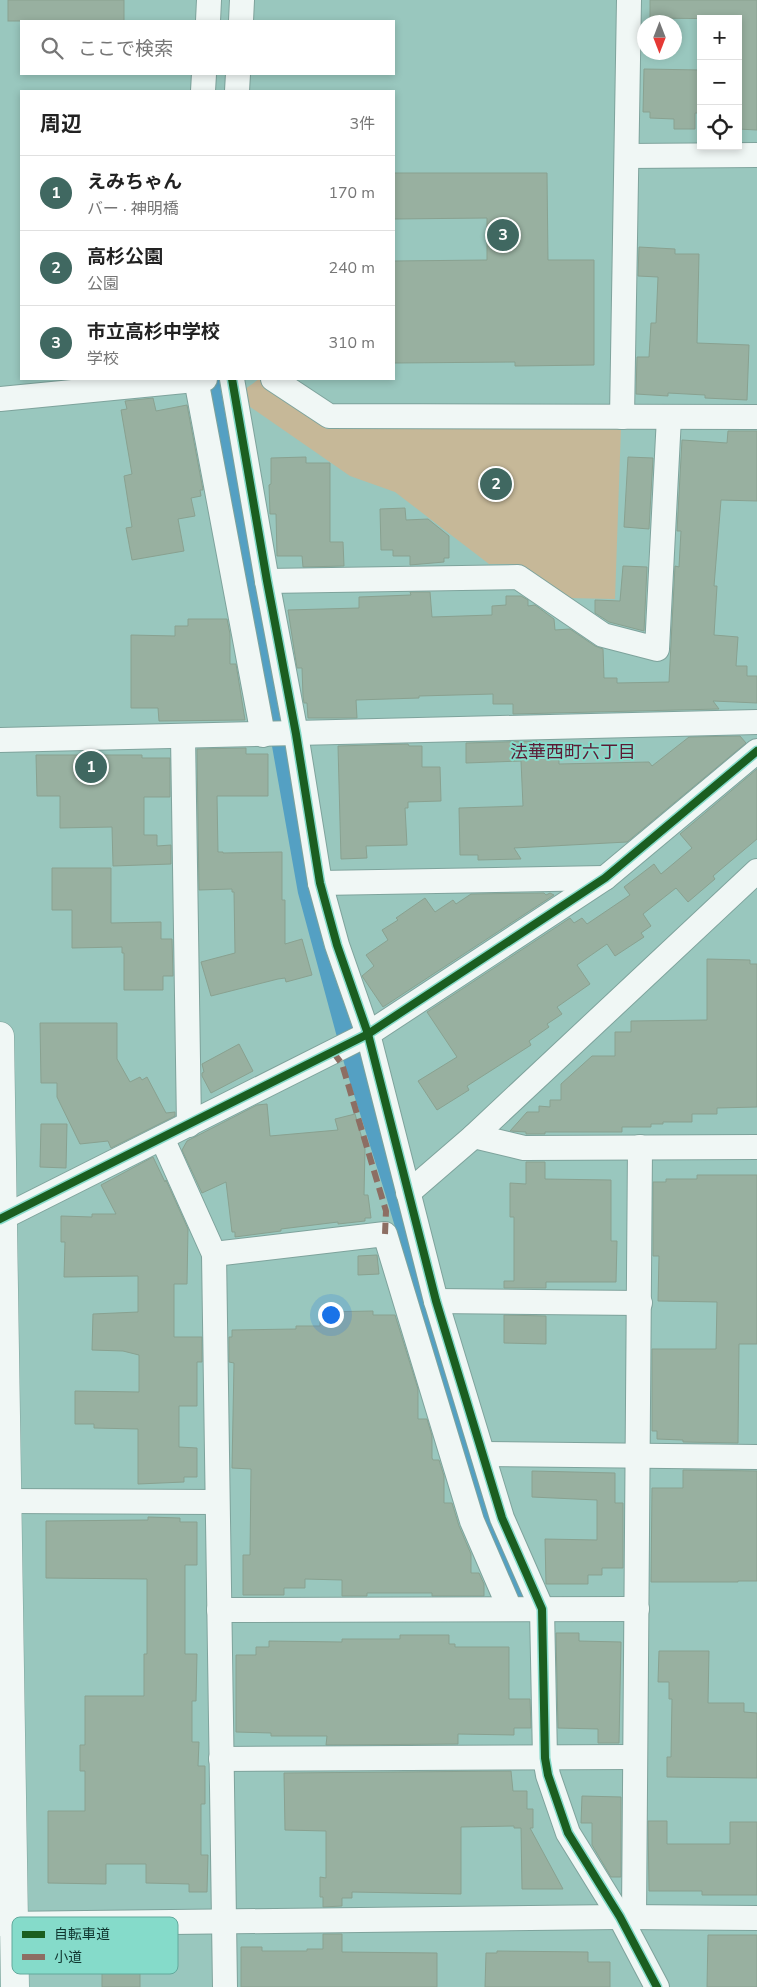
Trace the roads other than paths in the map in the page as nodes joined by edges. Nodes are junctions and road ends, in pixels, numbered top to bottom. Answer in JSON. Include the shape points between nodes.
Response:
{"nodes":[{"id":1,"x":209,"y":0,"type":"edge"},
{"id":2,"x":242,"y":0,"type":"edge"},
{"id":3,"x":629,"y":0,"type":"edge"},
{"id":4,"x":208,"y":20,"type":"edge"},
{"id":5,"x":241,"y":20,"type":"edge"},
{"id":6,"x":204,"y":75,"type":"edge"},
{"id":7,"x":238,"y":75,"type":"edge"},
{"id":8,"x":203,"y":90,"type":"edge"},
{"id":9,"x":237,"y":90,"type":"edge"},
{"id":10,"x":757,"y":155,"type":"edge"},
{"id":11,"x":627,"y":156,"type":"junction"},
{"id":12,"x":191,"y":380,"type":"edge"},
{"id":13,"x":201,"y":380,"type":"edge"},
{"id":14,"x":232,"y":380,"type":"edge"},
{"id":15,"x":275,"y":380,"type":"edge"},
{"id":16,"x":0,"y":399,"type":"edge"},
{"id":17,"x":622,"y":417,"type":"junction"},
{"id":18,"x":669,"y":417,"type":"junction"},
{"id":19,"x":757,"y":418,"type":"edge"},
{"id":20,"x":267,"y":581,"type":"junction"},
{"id":21,"x":757,"y":722,"type":"edge"},
{"id":22,"x":278,"y":734,"type":"junction"},
{"id":23,"x":183,"y":736,"type":"junction"},
{"id":24,"x":0,"y":740,"type":"edge"},
{"id":25,"x":757,"y":751,"type":"edge"},
{"id":26,"x":757,"y":871,"type":"edge"},
{"id":27,"x":605,"y":878,"type":"junction"},
{"id":28,"x":320,"y":883,"type":"junction"},
{"id":29,"x":0,"y":1036,"type":"edge"},
{"id":30,"x":364,"y":1037,"type":"junction"},
{"id":31,"x":189,"y":1124,"type":"junction"},
{"id":32,"x":474,"y":1136,"type":"junction"},
{"id":33,"x":162,"y":1138,"type":"junction"},
{"id":34,"x":640,"y":1147,"type":"junction"},
{"id":35,"x":757,"y":1148,"type":"edge"},
{"id":36,"x":408,"y":1193,"type":"junction"},
{"id":37,"x":1,"y":1218,"type":"edge"},
{"id":38,"x":214,"y":1254,"type":"junction"},
{"id":39,"x":436,"y":1301,"type":"junction"},
{"id":40,"x":640,"y":1302,"type":"junction"},
{"id":41,"x":483,"y":1454,"type":"junction"},
{"id":42,"x":638,"y":1456,"type":"junction"},
{"id":43,"x":757,"y":1457,"type":"edge"},
{"id":44,"x":8,"y":1501,"type":"junction"},
{"id":45,"x":218,"y":1502,"type":"junction"},
{"id":46,"x":510,"y":1609,"type":"junction"},
{"id":47,"x":542,"y":1609,"type":"junction"},
{"id":48,"x":637,"y":1609,"type":"junction"},
{"id":49,"x":219,"y":1610,"type":"junction"},
{"id":50,"x":544,"y":1758,"type":"junction"},
{"id":51,"x":635,"y":1758,"type":"junction"},
{"id":52,"x":221,"y":1759,"type":"junction"},
{"id":53,"x":627,"y":1917,"type":"junction"},
{"id":54,"x":757,"y":1918,"type":"edge"},
{"id":55,"x":178,"y":1922,"type":"edge"},
{"id":56,"x":224,"y":1922,"type":"junction"},
{"id":57,"x":7,"y":1924,"type":"edge"},
{"id":58,"x":12,"y":1963,"type":"edge"},
{"id":59,"x":13,"y":1974,"type":"edge"},
{"id":60,"x":15,"y":1987,"type":"edge"},
{"id":61,"x":225,"y":1987,"type":"edge"},
{"id":62,"x":657,"y":1987,"type":"edge"}],
"edges":[{"from":1,"to":4,"type":"street"},
{"from":2,"to":5,"type":"street"},
{"from":3,"to":11,"type":"street"},
{"from":6,"to":8,"type":"street"},
{"from":7,"to":9,"type":"street"},
{"from":10,"to":11,"type":"street"},
{"from":11,"to":17,"type":"street"},
{"from":12,"to":16,"type":"street"},
{"from":13,"to":22,"type":"street"},
{"from":14,"to":20,"type":"street"},
{"from":15,"to":17,"type":"street","via":[[330,416]]},
{"from":17,"to":18,"type":"street"},
{"from":18,"to":19,"type":"street"},
{"from":18,"to":20,"type":"street","via":[[657,649],[603,635],[518,577]]},
{"from":20,"to":22,"type":"street"},
{"from":21,"to":22,"type":"street"},
{"from":22,"to":23,"type":"street"},
{"from":22,"to":28,"type":"street"},
{"from":23,"to":24,"type":"street"},
{"from":23,"to":31,"type":"street"},
{"from":25,"to":27,"type":"street"},
{"from":26,"to":32,"type":"street"},
{"from":27,"to":28,"type":"street"},
{"from":27,"to":30,"type":"street"},
{"from":28,"to":30,"type":"street"},
{"from":29,"to":37,"type":"main road"},
{"from":30,"to":31,"type":"street"},
{"from":30,"to":36,"type":"street"},
{"from":31,"to":33,"type":"street"},
{"from":32,"to":34,"type":"street","via":[[524,1148]]},
{"from":32,"to":36,"type":"street"},
{"from":33,"to":37,"type":"street"},
{"from":33,"to":38,"type":"street"},
{"from":34,"to":35,"type":"street"},
{"from":34,"to":40,"type":"street"},
{"from":36,"to":39,"type":"street"},
{"from":37,"to":44,"type":"main road"},
{"from":38,"to":45,"type":"street"},
{"from":38,"to":46,"type":"street","via":[[385,1234],[472,1521]]},
{"from":39,"to":40,"type":"street"},
{"from":39,"to":41,"type":"street"},
{"from":40,"to":42,"type":"street"},
{"from":41,"to":42,"type":"street"},
{"from":41,"to":47,"type":"street","via":[[502,1518]]},
{"from":42,"to":43,"type":"street"},
{"from":42,"to":48,"type":"street"},
{"from":44,"to":45,"type":"street"},
{"from":44,"to":57,"type":"main road"},
{"from":45,"to":49,"type":"street"},
{"from":46,"to":47,"type":"street"},
{"from":46,"to":49,"type":"street"},
{"from":47,"to":48,"type":"street"},
{"from":47,"to":50,"type":"street"},
{"from":48,"to":51,"type":"street"},
{"from":49,"to":52,"type":"street"},
{"from":50,"to":51,"type":"street"},
{"from":50,"to":52,"type":"street"},
{"from":50,"to":53,"type":"street","via":[[568,1833]]},
{"from":51,"to":53,"type":"street"},
{"from":52,"to":56,"type":"street"},
{"from":53,"to":54,"type":"street"},
{"from":53,"to":56,"type":"street"},
{"from":53,"to":62,"type":"street"},
{"from":55,"to":56,"type":"street"},
{"from":56,"to":61,"type":"street"},
{"from":57,"to":58,"type":"main road"},
{"from":59,"to":60,"type":"main road"}]}
